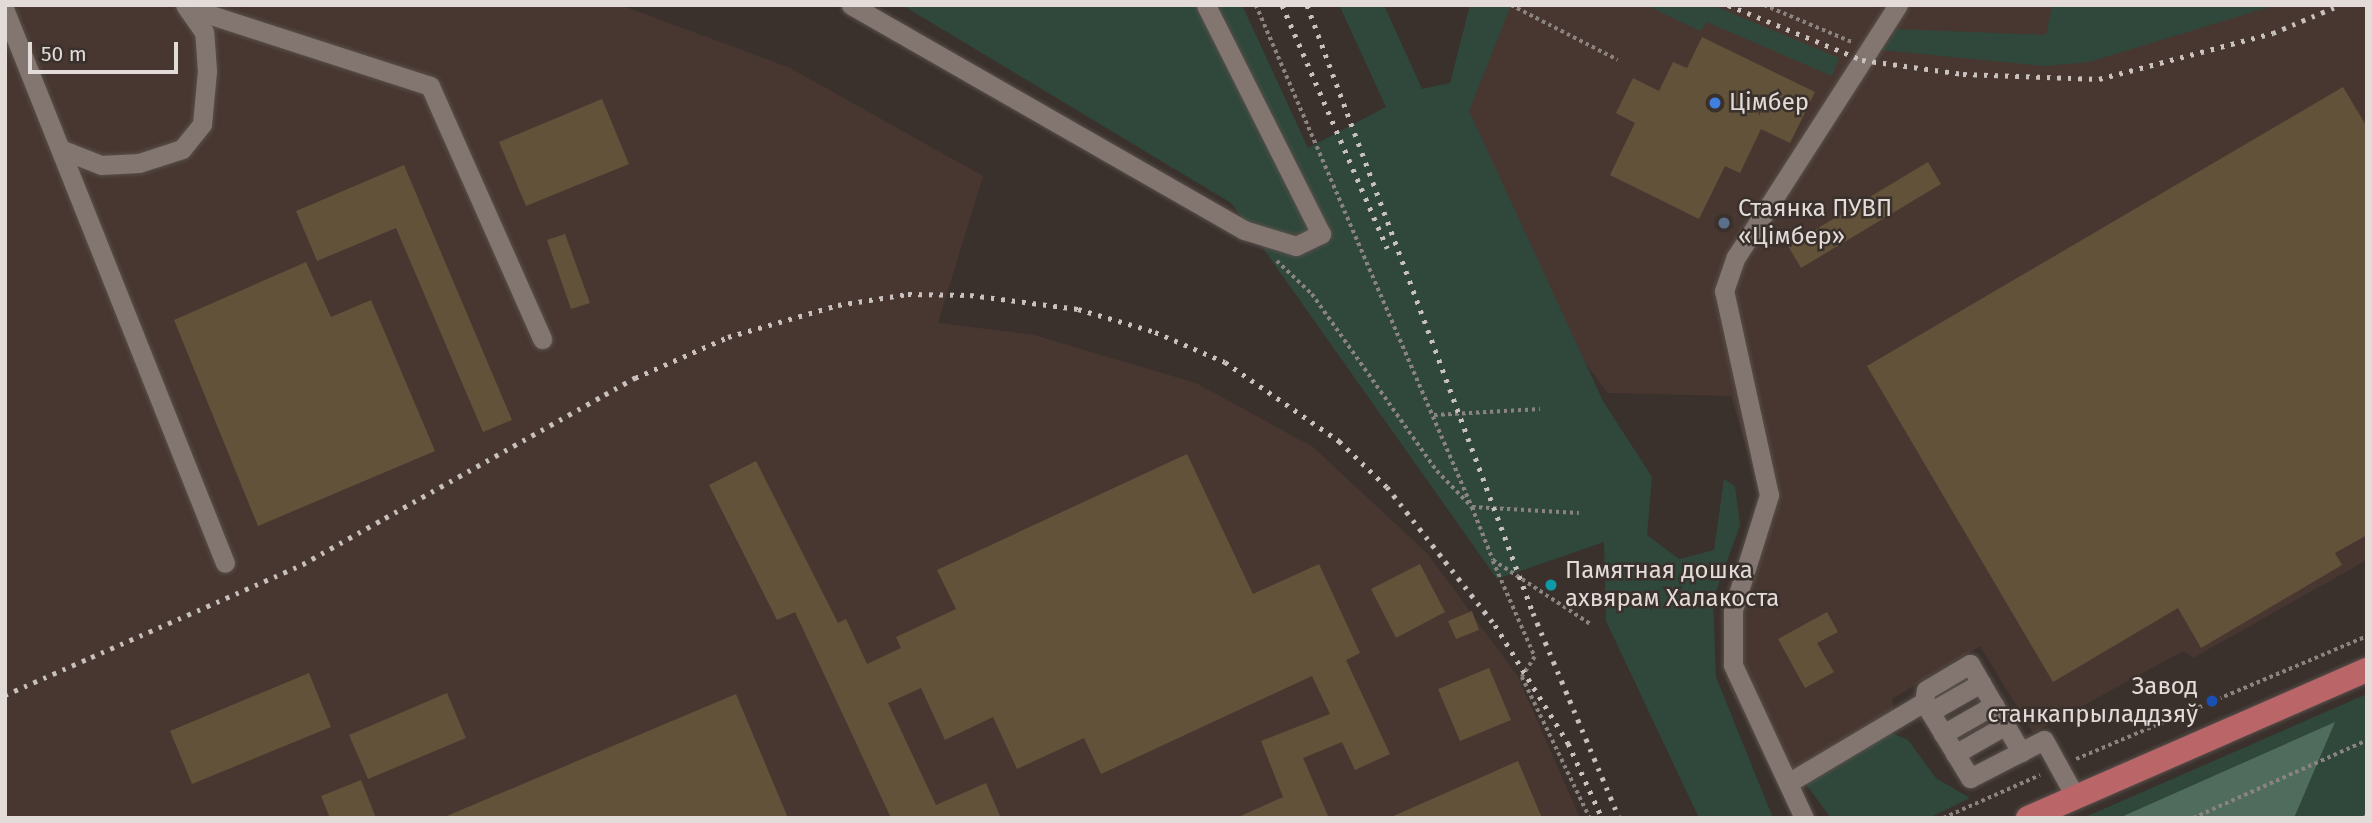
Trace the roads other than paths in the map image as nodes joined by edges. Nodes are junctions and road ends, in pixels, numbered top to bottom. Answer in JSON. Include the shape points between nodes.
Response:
{"nodes":[{"id":1,"x":851,"y":5,"type":"edge"},
{"id":2,"x":1206,"y":5,"type":"edge"},
{"id":3,"x":1898,"y":5,"type":"edge"},
{"id":4,"x":187,"y":6,"type":"edge"},
{"id":5,"x":5,"y":11,"type":"edge"},
{"id":6,"x":63,"y":150,"type":"junction"},
{"id":7,"x":542,"y":339,"type":"dead end"},
{"id":8,"x":225,"y":563,"type":"dead end"},
{"id":9,"x":2367,"y":670,"type":"edge"},
{"id":10,"x":1994,"y":705,"type":"junction"},
{"id":11,"x":1927,"y":707,"type":"junction"},
{"id":12,"x":2006,"y":724,"type":"junction"},
{"id":13,"x":1943,"y":734,"type":"junction"},
{"id":14,"x":2021,"y":752,"type":"junction"},
{"id":15,"x":1955,"y":754,"type":"junction"},
{"id":16,"x":1788,"y":783,"type":"junction"},
{"id":17,"x":2076,"y":798,"type":"junction"},
{"id":18,"x":1804,"y":818,"type":"edge"},
{"id":19,"x":2028,"y":818,"type":"edge"}],
"edges":[{"from":1,"to":2,"type":"street","via":[[1244,230],[1296,246],[1321,234]]},
{"from":3,"to":16,"type":"street","via":[[1736,257],[1724,291],[1769,495],[1733,610],[1733,665]]},
{"from":4,"to":6,"type":"street","via":[[204,32],[207,71],[202,124],[182,149],[139,163],[101,165]]},
{"from":4,"to":7,"type":"street","via":[[430,86]]},
{"from":5,"to":6,"type":"street"},
{"from":6,"to":8,"type":"street"},
{"from":9,"to":17,"type":"main road"},
{"from":10,"to":11,"type":"street","via":[[1981,682]]},
{"from":10,"to":12,"type":"street"},
{"from":10,"to":13,"type":"street"},
{"from":11,"to":13,"type":"street"},
{"from":11,"to":16,"type":"street"},
{"from":12,"to":14,"type":"street"},
{"from":12,"to":15,"type":"street"},
{"from":13,"to":15,"type":"street"},
{"from":14,"to":15,"type":"street","via":[[1970,778]]},
{"from":14,"to":17,"type":"street","via":[[2044,740]]},
{"from":16,"to":18,"type":"street"},
{"from":17,"to":19,"type":"main road"}]}
